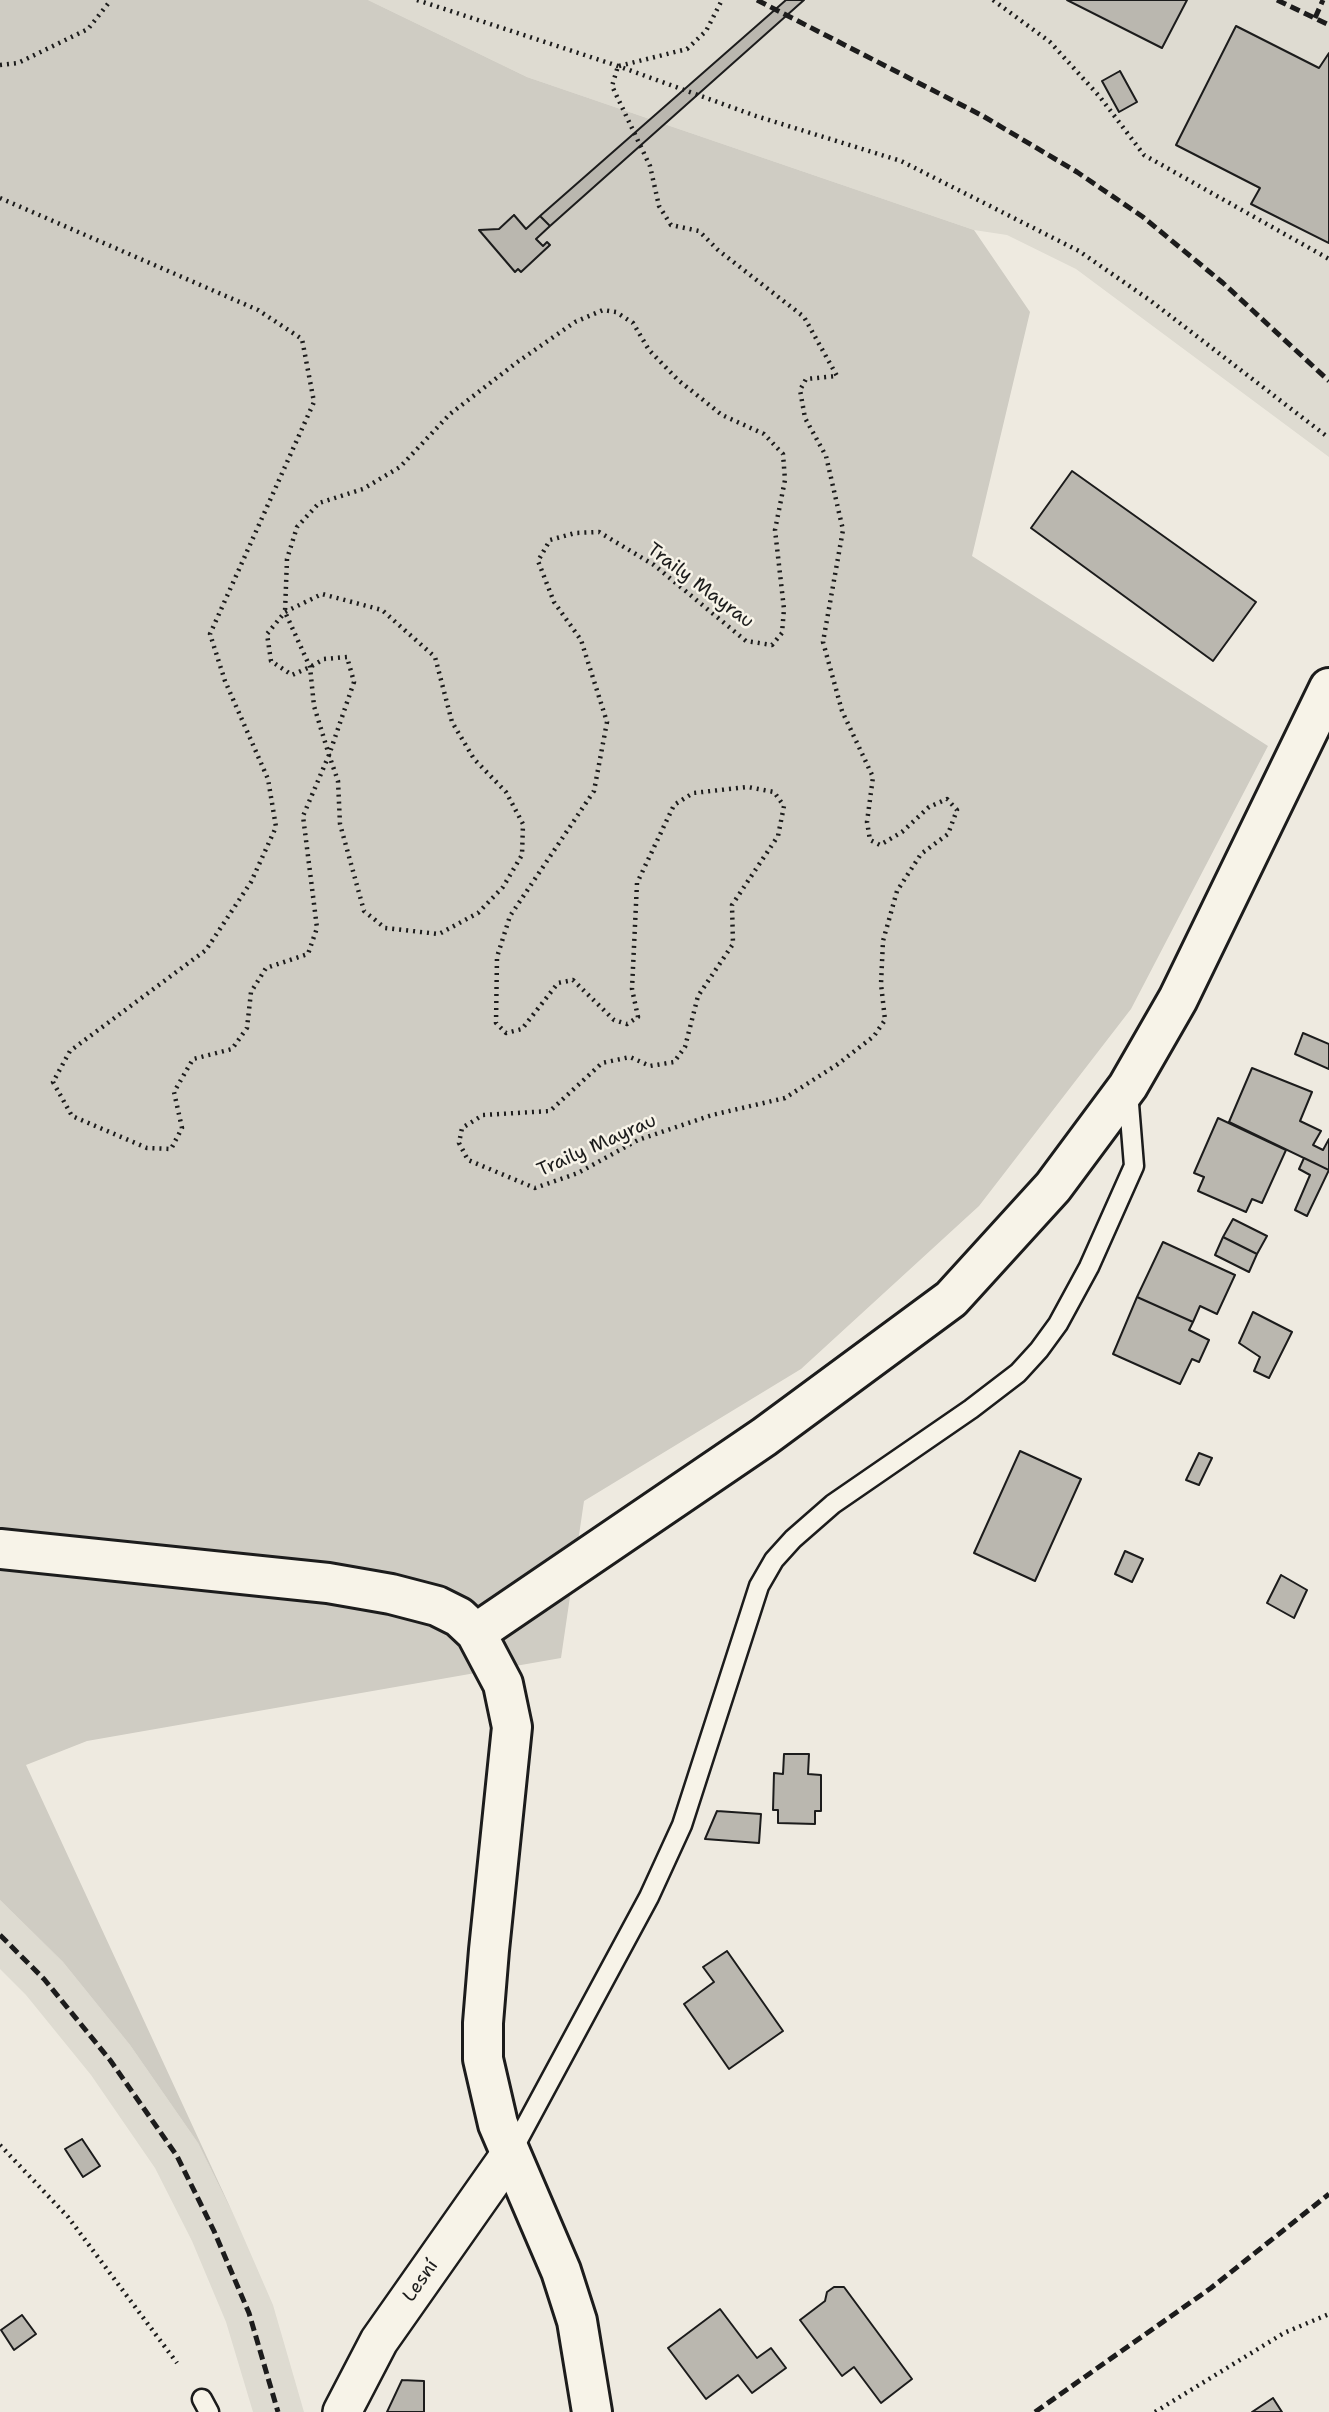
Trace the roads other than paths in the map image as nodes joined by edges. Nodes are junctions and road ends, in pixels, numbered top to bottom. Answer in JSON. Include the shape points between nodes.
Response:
{"nodes":[{"id":1,"x":1329,"y":688,"type":"edge"},
{"id":2,"x":1319,"y":733,"type":"edge"},
{"id":3,"x":1128,"y":1086,"type":"junction"},
{"id":4,"x":0,"y":1549,"type":"edge"},
{"id":5,"x":476,"y":1633,"type":"junction"},
{"id":6,"x":509,"y":2156,"type":"junction"},
{"id":7,"x":342,"y":2412,"type":"edge"},
{"id":8,"x":592,"y":2412,"type":"edge"}],
"edges":[{"from":1,"to":2,"type":"street"},
{"from":2,"to":3,"type":"street"},
{"from":3,"to":5,"type":"street","via":[[1053,1187],[951,1299],[764,1437]]},
{"from":3,"to":6,"type":"lane","via":[[1135,1166],[1089,1267],[1039,1350],[1018,1373],[971,1409],[833,1504],[793,1539],[764,1577],[682,1825],[649,1897]]},
{"from":4,"to":5,"type":"street","via":[[328,1583],[391,1594],[437,1606]]},
{"from":5,"to":6,"type":"street","via":[[503,1684],[512,1727],[483,2023],[489,2091]]},
{"from":6,"to":7,"type":"street","name":"Lesní","via":[[379,2341]]},
{"from":6,"to":8,"type":"street","via":[[569,2296]]}]}
